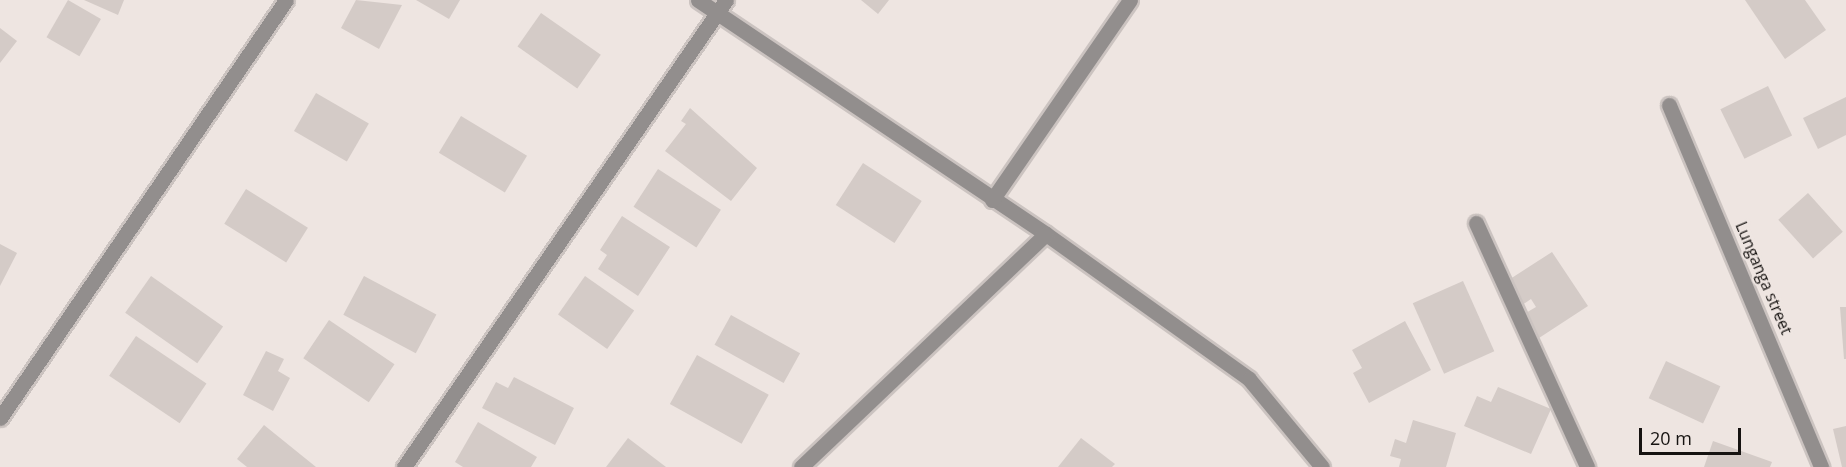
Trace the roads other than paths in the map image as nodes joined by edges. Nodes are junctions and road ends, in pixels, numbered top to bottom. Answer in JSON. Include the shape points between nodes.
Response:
{"nodes":[{"id":1,"x":286,"y":0,"type":"edge"},
{"id":2,"x":698,"y":0,"type":"edge"},
{"id":3,"x":726,"y":0,"type":"edge"},
{"id":4,"x":1130,"y":0,"type":"edge"},
{"id":5,"x":717,"y":14,"type":"junction"},
{"id":6,"x":1669,"y":105,"type":"dead end"},
{"id":7,"x":992,"y":200,"type":"junction"},
{"id":8,"x":1476,"y":223,"type":"dead end"},
{"id":9,"x":1046,"y":234,"type":"junction"},
{"id":10,"x":2,"y":409,"type":"edge"},
{"id":11,"x":404,"y":467,"type":"edge"},
{"id":12,"x":801,"y":467,"type":"edge"},
{"id":13,"x":1322,"y":467,"type":"edge"},
{"id":14,"x":1587,"y":467,"type":"edge"},
{"id":15,"x":1821,"y":467,"type":"edge"}],
"edges":[{"from":1,"to":10,"type":"street"},
{"from":2,"to":5,"type":"street"},
{"from":3,"to":5,"type":"street"},
{"from":4,"to":7,"type":"street"},
{"from":5,"to":7,"type":"street"},
{"from":5,"to":11,"type":"street"},
{"from":6,"to":15,"type":"street","name":"Lunganga street"},
{"from":7,"to":9,"type":"street"},
{"from":8,"to":14,"type":"street"},
{"from":9,"to":12,"type":"street"},
{"from":9,"to":13,"type":"street","via":[[1249,379]]}]}
